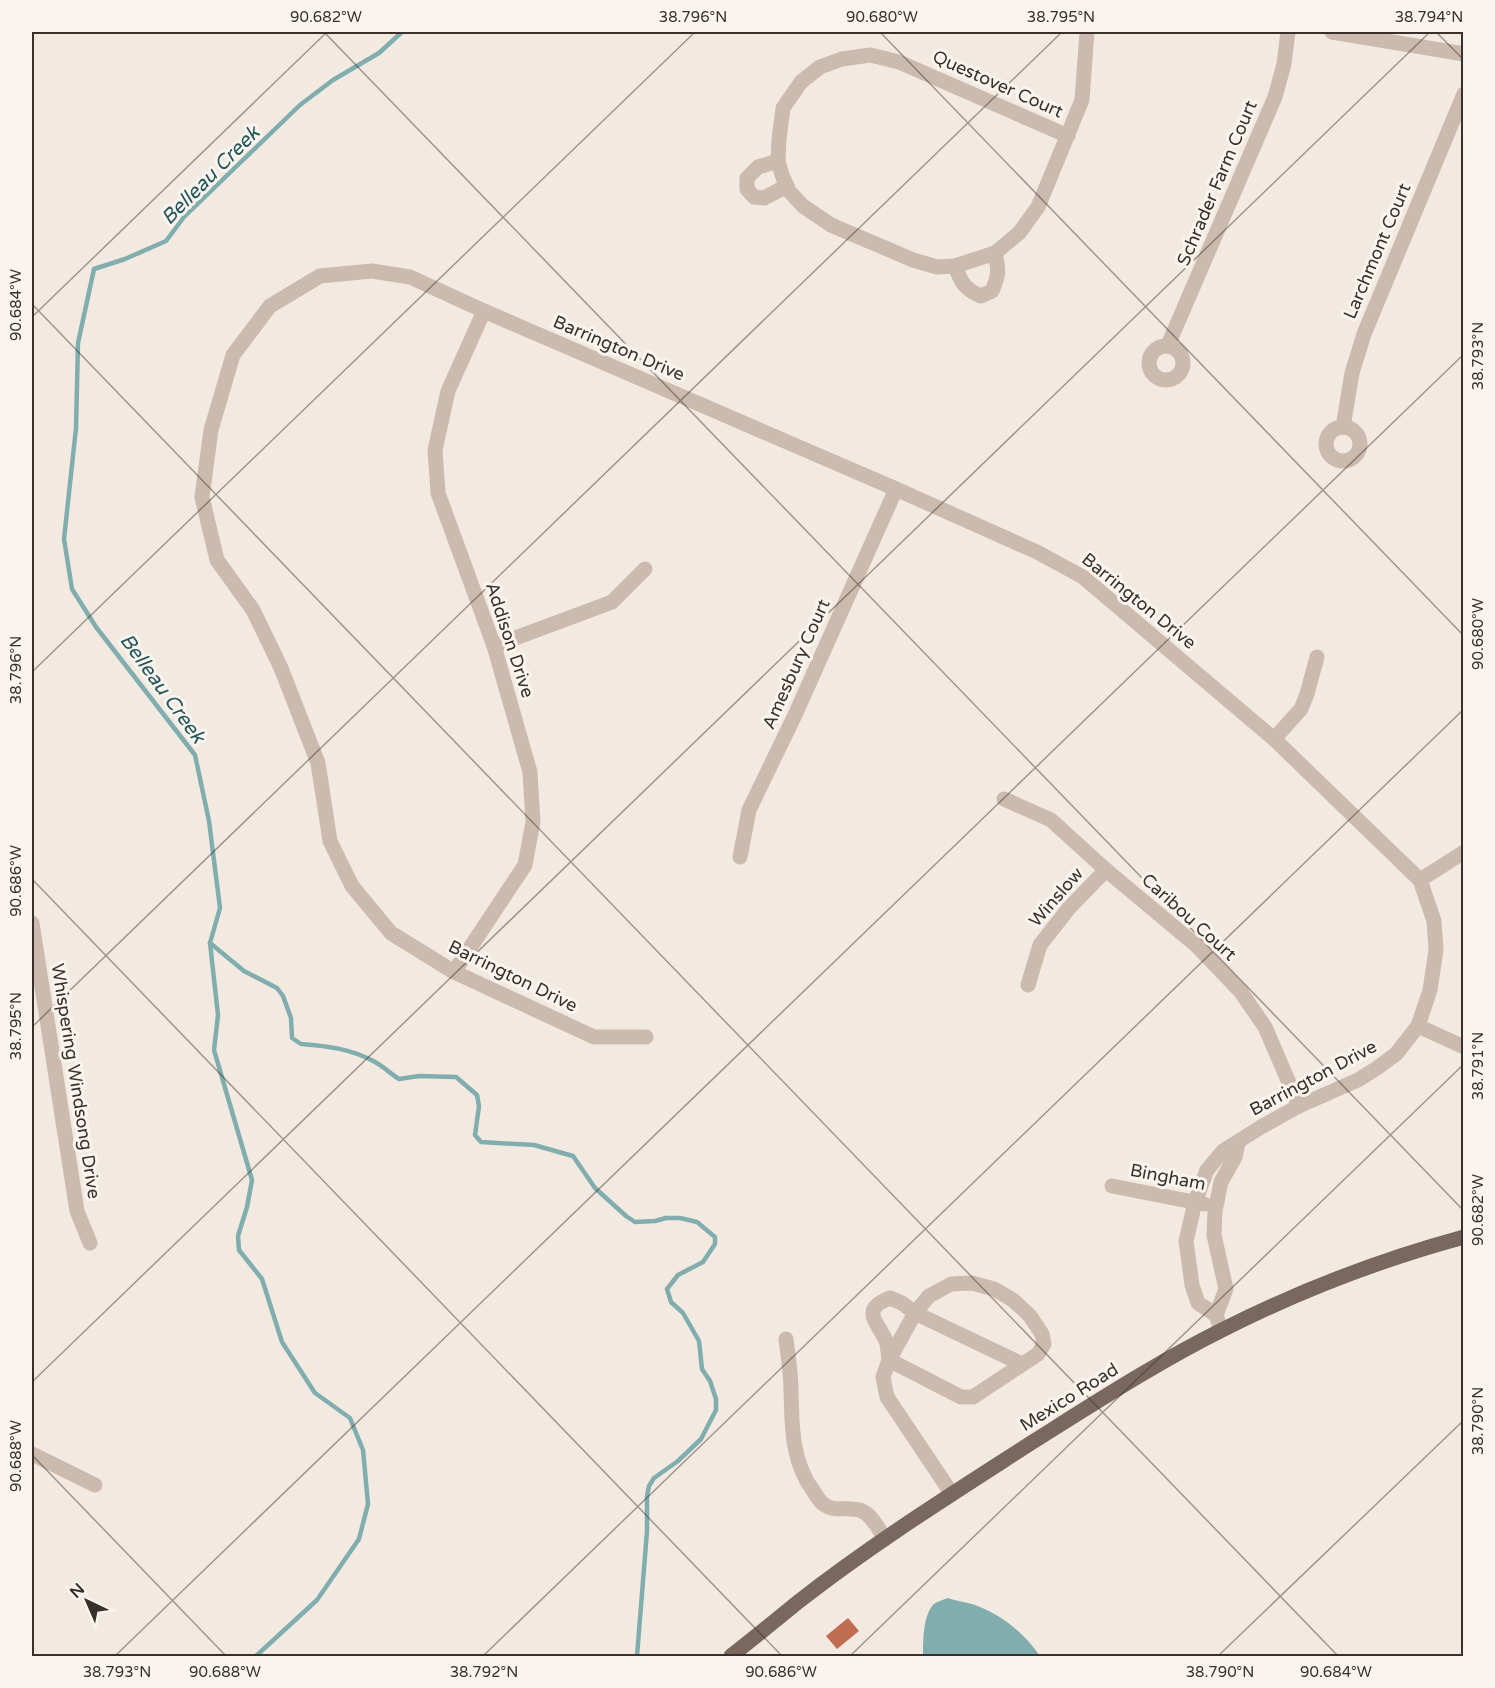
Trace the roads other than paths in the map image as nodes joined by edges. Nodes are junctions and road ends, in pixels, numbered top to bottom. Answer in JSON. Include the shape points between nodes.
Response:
{"nodes":[{"id":1,"x":1087,"y":32,"type":"edge"},
{"id":2,"x":1288,"y":32,"type":"edge"},
{"id":3,"x":1332,"y":32,"type":"edge"},
{"id":4,"x":1464,"y":54,"type":"edge"},
{"id":5,"x":1464,"y":94,"type":"edge"},
{"id":6,"x":1068,"y":136,"type":"junction"},
{"id":7,"x":778,"y":160,"type":"junction"},
{"id":8,"x":787,"y":186,"type":"junction"},
{"id":9,"x":995,"y":253,"type":"junction"},
{"id":10,"x":955,"y":266,"type":"junction"},
{"id":11,"x":484,"y":311,"type":"junction"},
{"id":12,"x":1168,"y":345,"type":"dead end"},
{"id":13,"x":1343,"y":427,"type":"dead end"},
{"id":14,"x":896,"y":489,"type":"junction"},
{"id":15,"x":645,"y":569,"type":"dead end"},
{"id":16,"x":494,"y":646,"type":"junction"},
{"id":17,"x":1317,"y":657,"type":"dead end"},
{"id":18,"x":1274,"y":739,"type":"junction"},
{"id":19,"x":1004,"y":799,"type":"dead end"},
{"id":20,"x":1464,"y":852,"type":"edge"},
{"id":21,"x":740,"y":857,"type":"dead end"},
{"id":22,"x":1106,"y":870,"type":"junction"},
{"id":23,"x":1420,"y":880,"type":"junction"},
{"id":24,"x":32,"y":923,"type":"edge"},
{"id":25,"x":454,"y":972,"type":"junction"},
{"id":26,"x":1028,"y":985,"type":"dead end"},
{"id":27,"x":1418,"y":1026,"type":"junction"},
{"id":28,"x":646,"y":1037,"type":"dead end"},
{"id":29,"x":1464,"y":1047,"type":"edge"},
{"id":30,"x":1299,"y":1106,"type":"junction"},
{"id":31,"x":1238,"y":1143,"type":"junction"},
{"id":32,"x":1112,"y":1186,"type":"dead end"},
{"id":33,"x":1195,"y":1202,"type":"junction"},
{"id":34,"x":1215,"y":1207,"type":"junction"},
{"id":35,"x":1464,"y":1237,"type":"edge"},
{"id":36,"x":90,"y":1243,"type":"dead end"},
{"id":37,"x":915,"y":1313,"type":"junction"},
{"id":38,"x":1216,"y":1315,"type":"junction"},
{"id":39,"x":1221,"y":1330,"type":"junction"},
{"id":40,"x":786,"y":1339,"type":"dead end"},
{"id":41,"x":888,"y":1360,"type":"junction"},
{"id":42,"x":1022,"y":1364,"type":"junction"},
{"id":43,"x":32,"y":1454,"type":"edge"},
{"id":44,"x":95,"y":1485,"type":"dead end"},
{"id":45,"x":952,"y":1494,"type":"junction"},
{"id":46,"x":885,"y":1539,"type":"junction"},
{"id":47,"x":731,"y":1656,"type":"edge"}],
"edges":[{"from":1,"to":6,"type":"street","via":[[1083,100]]},
{"from":2,"to":12,"type":"street","name":"Schrader Farm Court","via":[[1275,97]]},
{"from":3,"to":4,"type":"street"},
{"from":5,"to":13,"type":"street","name":"Larchmont Court","via":[[1364,334],[1352,373]]},
{"from":6,"to":7,"type":"street","name":"Questover Court","via":[[899,62],[870,55],[842,58],[820,67],[801,82],[783,108]]},
{"from":6,"to":9,"type":"street","via":[[1038,207],[1019,233]]},
{"from":7,"to":8,"type":"street"},
{"from":7,"to":8,"type":"street","via":[[758,167],[747,178],[747,189],[754,197],[764,198]]},
{"from":8,"to":10,"type":"street","via":[[803,206],[831,225],[913,260],[937,267]]},
{"from":9,"to":10,"type":"street"},
{"from":9,"to":10,"type":"street","via":[[997,280],[992,291],[981,296],[968,290]]},
{"from":11,"to":14,"type":"street","name":"Barrington Drive"},
{"from":11,"to":16,"type":"street","name":"Addison Drive","via":[[448,391],[435,450],[438,493]]},
{"from":11,"to":25,"type":"street","name":"Barrington Drive","via":[[410,277],[372,271],[320,276],[270,306],[233,356],[211,430],[201,497],[217,560],[253,610],[281,668],[318,763],[330,841],[352,886],[391,933]]},
{"from":14,"to":18,"type":"street","name":"Barrington Drive","via":[[1037,552],[1083,577]]},
{"from":14,"to":21,"type":"street","name":"Amesbury Court","via":[[749,810]]},
{"from":15,"to":16,"type":"street","via":[[612,602]]},
{"from":16,"to":25,"type":"street","name":"Addison Drive","via":[[530,772],[533,822],[525,865]]},
{"from":17,"to":18,"type":"street","via":[[1301,709]]},
{"from":18,"to":23,"type":"street","name":"Barrington Drive"},
{"from":19,"to":22,"type":"street","name":"Caribou Court","via":[[1051,820]]},
{"from":20,"to":23,"type":"street"},
{"from":22,"to":26,"type":"street","name":"Winslow","via":[[1040,945]]},
{"from":22,"to":30,"type":"street","name":"Caribou Court","via":[[1197,946],[1241,992],[1265,1027]]},
{"from":23,"to":27,"type":"street","name":"Barrington Drive","via":[[1434,921],[1436,950],[1430,990]]},
{"from":24,"to":36,"type":"street","name":"Whispering Windsong Drive","via":[[77,1211]]},
{"from":25,"to":28,"type":"street","name":"Barrington Drive","via":[[594,1037]]},
{"from":27,"to":29,"type":"street"},
{"from":27,"to":30,"type":"street","name":"Barrington Drive","via":[[1396,1054],[1377,1068]]},
{"from":30,"to":31,"type":"street","name":"Barrington Drive"},
{"from":31,"to":33,"type":"street","name":"Barrington Drive","via":[[1223,1151],[1207,1170]]},
{"from":31,"to":34,"type":"street"},
{"from":32,"to":33,"type":"street","name":"Bingham"},
{"from":33,"to":34,"type":"street","name":"Bingham"},
{"from":33,"to":38,"type":"street","name":"Barrington Drive","via":[[1186,1241],[1191,1285],[1198,1303]]},
{"from":34,"to":38,"type":"street","via":[[1214,1235],[1226,1289]]},
{"from":35,"to":39,"type":"main road","name":"Mexico Road","via":[[1367,1269]]},
{"from":37,"to":41,"type":"street"},
{"from":37,"to":41,"type":"street","via":[[890,1298],[874,1310],[873,1321],[886,1342]]},
{"from":37,"to":42,"type":"street"},
{"from":37,"to":42,"type":"street","via":[[929,1296],[951,1284],[972,1283],[994,1289],[1013,1300],[1042,1334],[1044,1344],[1038,1354]]},
{"from":38,"to":39,"type":"street","name":"Barrington Drive"},
{"from":39,"to":45,"type":"main road","name":"Mexico Road","via":[[1133,1379]]},
{"from":40,"to":46,"type":"street","via":[[793,1447],[800,1469],[822,1503],[836,1510],[863,1511]]},
{"from":41,"to":42,"type":"street","via":[[961,1397],[973,1396]]},
{"from":41,"to":45,"type":"street","via":[[883,1377],[887,1397]]},
{"from":43,"to":44,"type":"street"},
{"from":45,"to":46,"type":"main road","name":"Mexico Road"},
{"from":46,"to":47,"type":"main road","name":"Mexico Road"}]}
